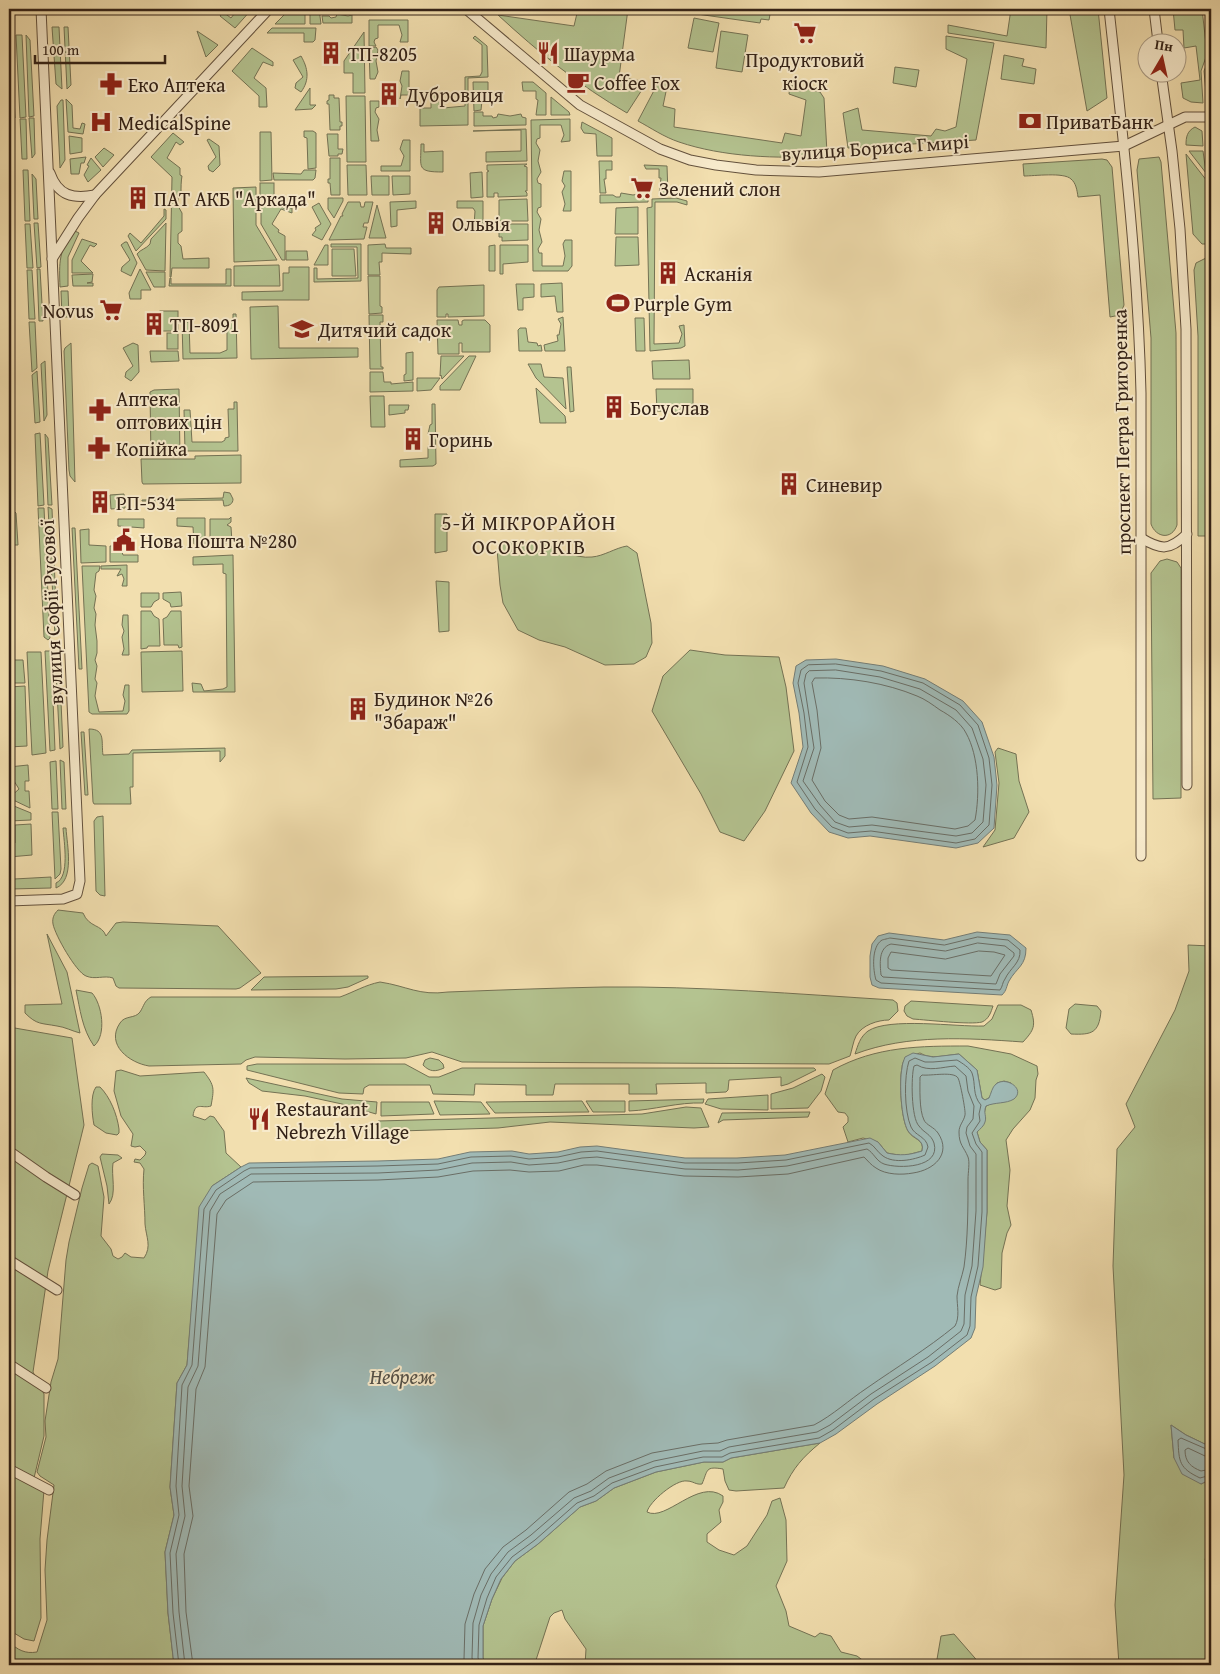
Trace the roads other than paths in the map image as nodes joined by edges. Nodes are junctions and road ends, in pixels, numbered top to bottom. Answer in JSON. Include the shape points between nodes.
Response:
{"nodes":[{"id":1,"x":41,"y":9,"type":"edge"},
{"id":2,"x":269,"y":9,"type":"edge"},
{"id":3,"x":466,"y":9,"type":"edge"},
{"id":4,"x":1109,"y":9,"type":"edge"},
{"id":5,"x":1154,"y":9,"type":"edge"},
{"id":6,"x":1157,"y":32,"type":"edge"},
{"id":7,"x":1162,"y":82,"type":"edge"},
{"id":8,"x":1211,"y":117,"type":"edge"},
{"id":9,"x":1168,"y":125,"type":"junction"},
{"id":10,"x":1124,"y":146,"type":"junction"},
{"id":11,"x":47,"y":166,"type":"junction"},
{"id":12,"x":95,"y":196,"type":"junction"},
{"id":13,"x":52,"y":259,"type":"junction"},
{"id":14,"x":1187,"y":534,"type":"junction"},
{"id":15,"x":1141,"y":538,"type":"junction"},
{"id":16,"x":1187,"y":784,"type":"dead end"},
{"id":17,"x":1141,"y":856,"type":"dead end"},
{"id":18,"x":9,"y":901,"type":"edge"},
{"id":19,"x":9,"y":1151,"type":"edge"},
{"id":20,"x":75,"y":1195,"type":"dead end"},
{"id":21,"x":9,"y":1260,"type":"edge"},
{"id":22,"x":57,"y":1290,"type":"dead end"},
{"id":23,"x":9,"y":1364,"type":"edge"},
{"id":24,"x":46,"y":1388,"type":"dead end"},
{"id":25,"x":9,"y":1469,"type":"edge"},
{"id":26,"x":49,"y":1490,"type":"dead end"}],
"edges":[{"from":1,"to":11,"type":"street"},
{"from":2,"to":12,"type":"street"},
{"from":3,"to":10,"type":"street","name":"вулиця Бориса Гмирі","via":[[580,105],[660,149],[707,164],[819,172]]},
{"from":4,"to":10,"type":"street","name":"проспект Петра Григоренка"},
{"from":5,"to":6,"type":"street"},
{"from":7,"to":9,"type":"street"},
{"from":8,"to":9,"type":"street","via":[[1185,117]]},
{"from":9,"to":10,"type":"street"},
{"from":9,"to":14,"type":"street","via":[[1180,229],[1186,329]]},
{"from":10,"to":15,"type":"street","name":"проспект Петра Григоренка","via":[[1140,340]]},
{"from":11,"to":12,"type":"street","via":[[57,188],[65,194]]},
{"from":11,"to":13,"type":"street"},
{"from":12,"to":13,"type":"street"},
{"from":13,"to":18,"type":"street","name":"вулиця Софії Русової","via":[[80,881],[77,894],[71,897]]},
{"from":14,"to":15,"type":"street","via":[[1174,546],[1168,547],[1151,544]]},
{"from":14,"to":16,"type":"street"},
{"from":15,"to":17,"type":"street","name":"проспект Петра Григоренка"},
{"from":19,"to":20,"type":"street"},
{"from":21,"to":22,"type":"street"},
{"from":23,"to":24,"type":"street"},
{"from":25,"to":26,"type":"street"}]}
